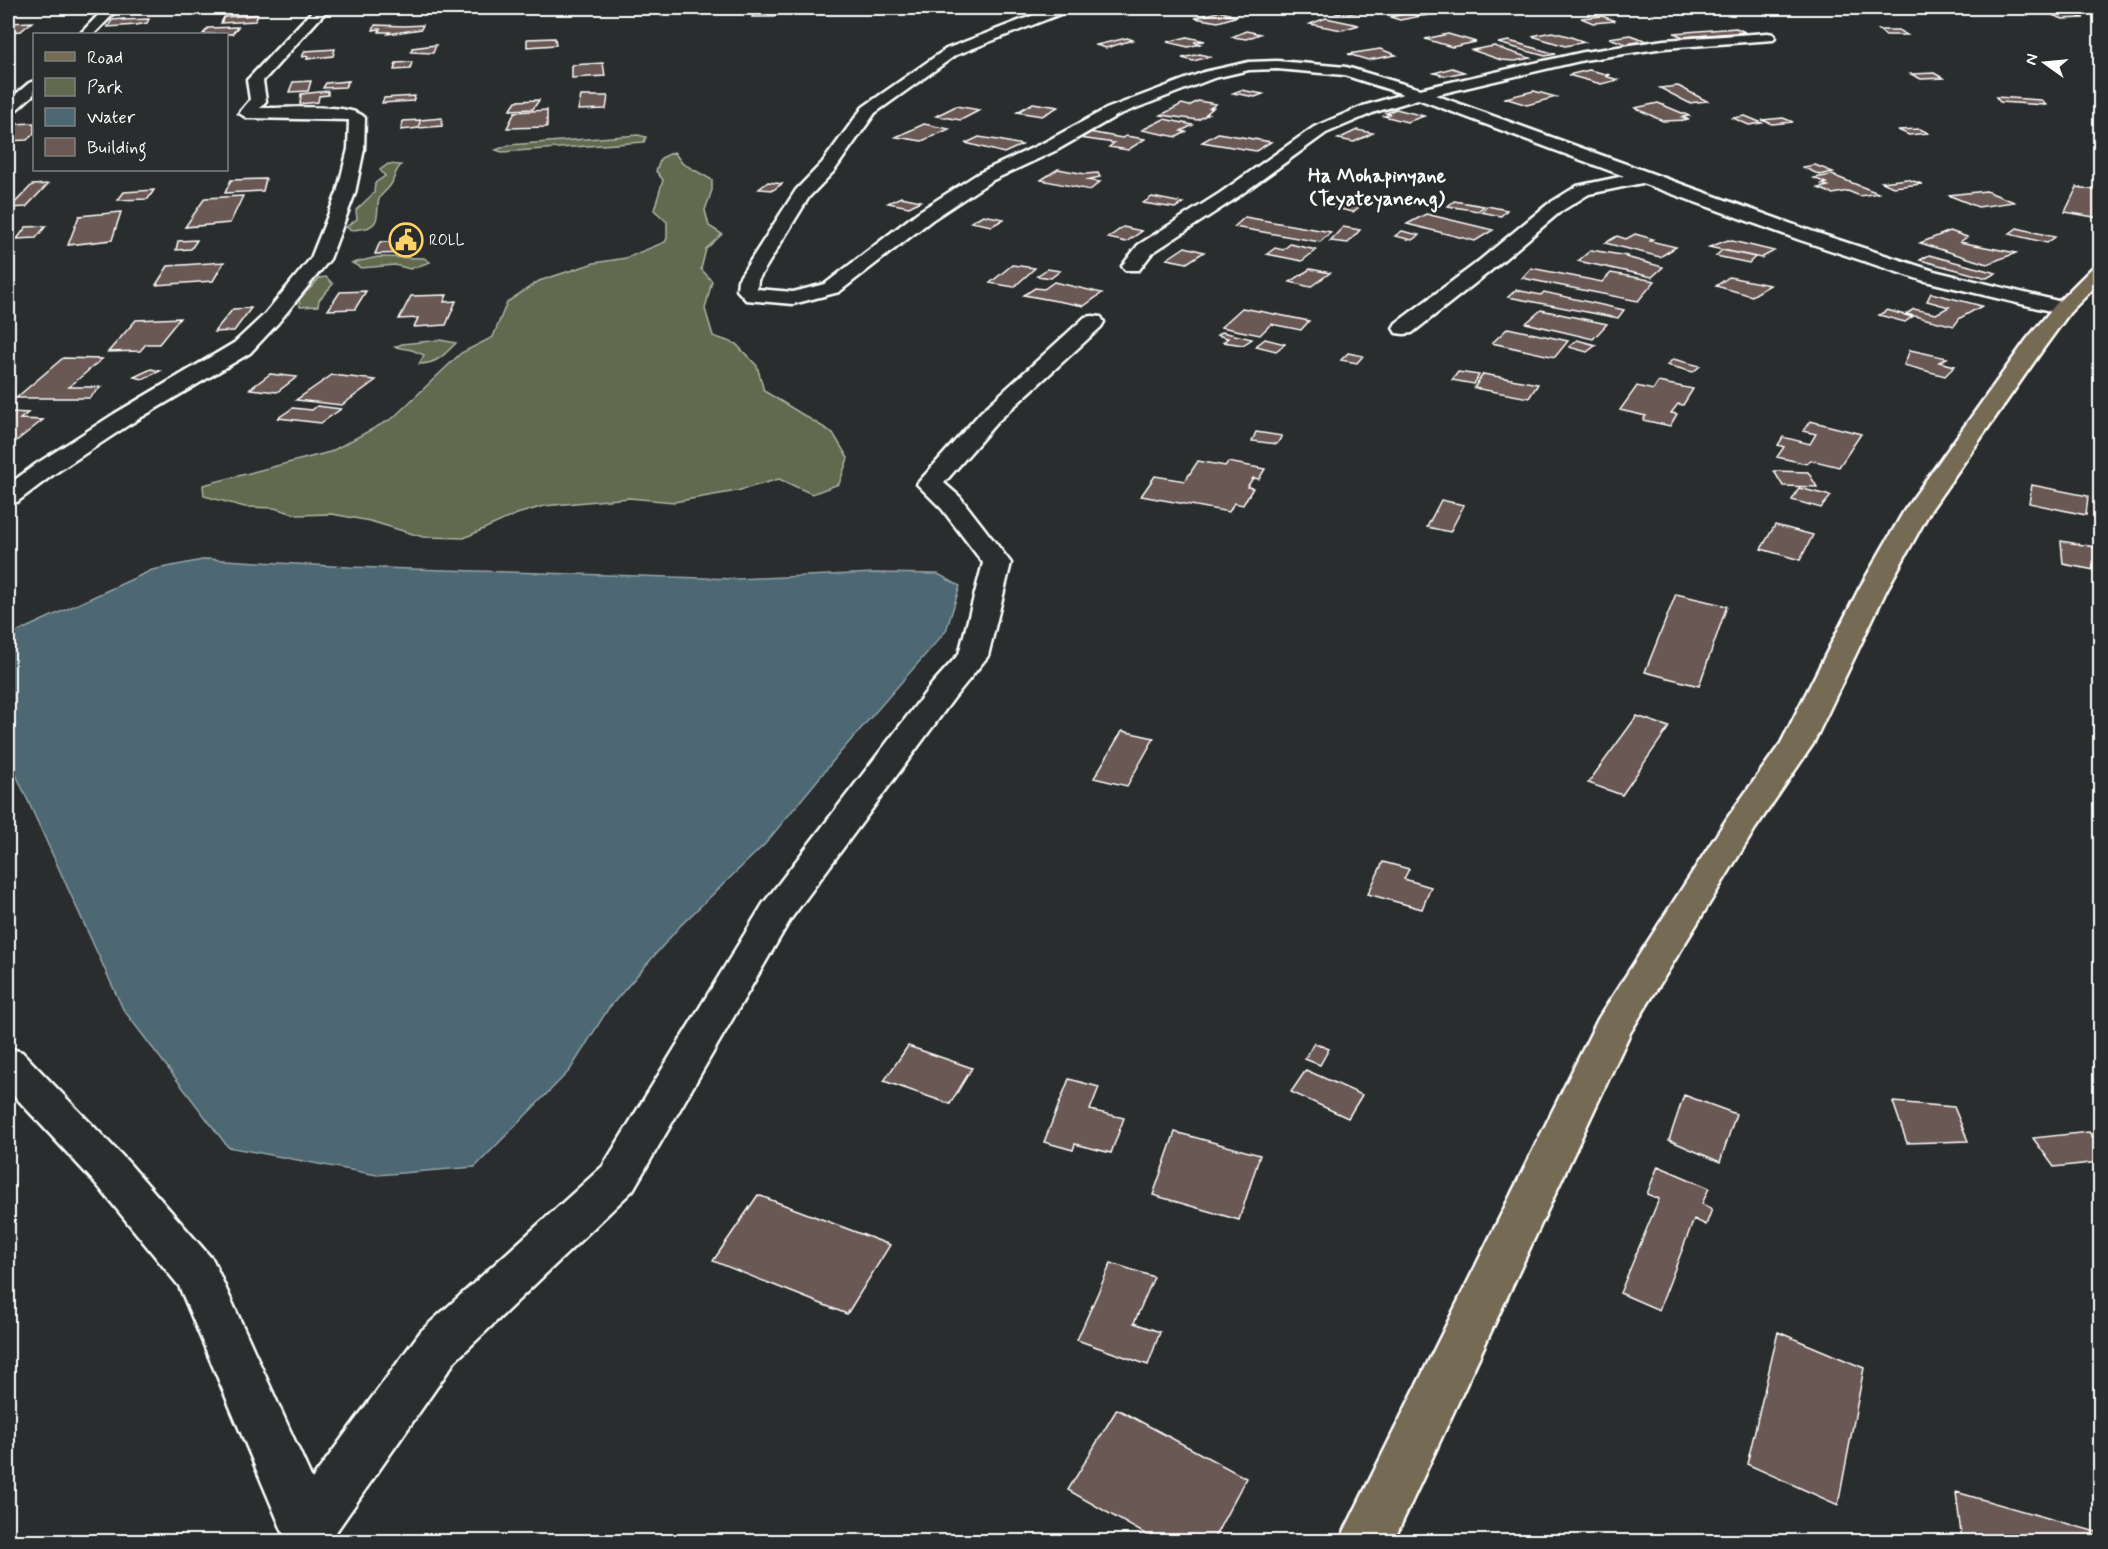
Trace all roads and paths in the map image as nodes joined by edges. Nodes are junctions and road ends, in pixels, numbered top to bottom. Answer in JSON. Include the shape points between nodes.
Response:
{"nodes":[{"id":1,"x":112,"y":8,"type":"edge"},
{"id":2,"x":322,"y":8,"type":"edge"},
{"id":3,"x":1063,"y":8,"type":"edge"},
{"id":4,"x":88,"y":33,"type":"edge"},
{"id":5,"x":1768,"y":37,"type":"dead end"},
{"id":6,"x":33,"y":87,"type":"edge"},
{"id":7,"x":1419,"y":94,"type":"junction"},
{"id":8,"x":8,"y":109,"type":"edge"},
{"id":9,"x":1645,"y":177,"type":"junction"},
{"id":10,"x":1132,"y":266,"type":"dead end"},
{"id":11,"x":2100,"y":271,"type":"edge"},
{"id":12,"x":2063,"y":308,"type":"junction"},
{"id":13,"x":1093,"y":322,"type":"dead end"},
{"id":14,"x":1404,"y":328,"type":"dead end"},
{"id":15,"x":8,"y":498,"type":"edge"},
{"id":16,"x":8,"y":1063,"type":"edge"},
{"id":17,"x":312,"y":1534,"type":"edge"},
{"id":18,"x":1365,"y":1542,"type":"edge"}],
"edges":[{"from":1,"to":4,"type":"street"},
{"from":2,"to":15,"type":"street","via":[[255,80],[258,101],[247,113],[348,114],[357,118],[356,149],[346,193],[321,259],[242,348],[103,431]]},
{"from":3,"to":7,"type":"street","via":[[951,52],[869,110],[828,167],[802,194],[748,280],[747,290],[753,296],[793,298],[832,288],[925,216],[985,177],[1112,112],[1200,78],[1249,66],[1313,67],[1346,71]]},
{"from":5,"to":7,"type":"street","via":[[1664,44],[1584,56]]},
{"from":6,"to":8,"type":"street"},
{"from":7,"to":9,"type":"street"},
{"from":7,"to":10,"type":"street","via":[[1320,130],[1145,249]]},
{"from":9,"to":12,"type":"street","via":[[1928,276]]},
{"from":9,"to":14,"type":"street","via":[[1583,190],[1554,208]]},
{"from":11,"to":12,"type":"main road"},
{"from":12,"to":18,"type":"main road","via":[[1917,511],[1873,589],[1797,744],[1740,825],[1612,1029]]},
{"from":13,"to":17,"type":"street","via":[[989,417],[930,484],[951,503],[997,563],[973,656],[776,913],[618,1178],[438,1346]]},
{"from":16,"to":17,"type":"street","via":[[113,1174],[197,1274]]}]}
